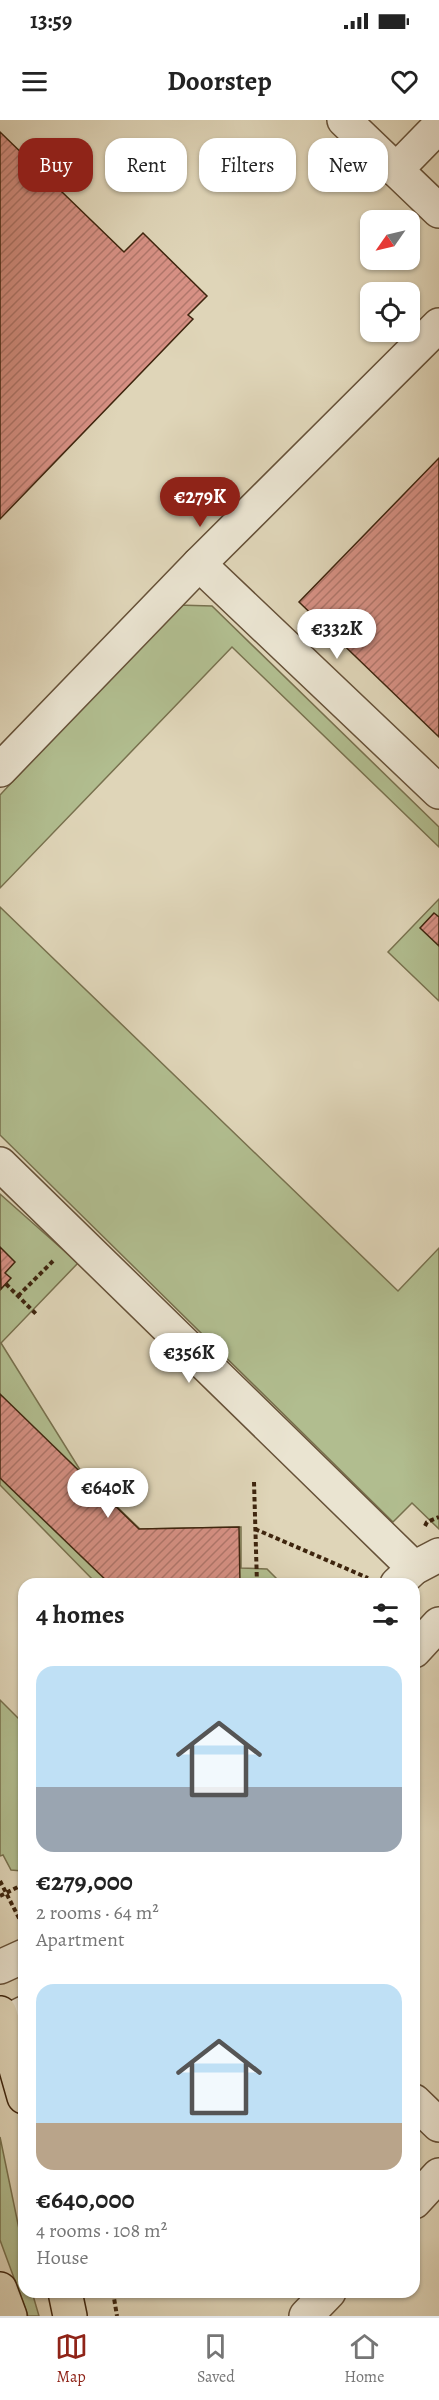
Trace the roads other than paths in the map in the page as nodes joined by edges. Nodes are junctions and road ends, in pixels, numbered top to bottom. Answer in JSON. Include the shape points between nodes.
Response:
{"nodes":[{"id":1,"x":344,"y":120,"type":"edge"},
{"id":2,"x":439,"y":126,"type":"edge"},
{"id":3,"x":396,"y":170,"type":"junction"},
{"id":4,"x":439,"y":212,"type":"edge"},
{"id":5,"x":439,"y":326,"type":"edge"},
{"id":6,"x":200,"y":564,"type":"junction"},
{"id":7,"x":0,"y":770,"type":"edge"},
{"id":8,"x":439,"y":792,"type":"edge"},
{"id":9,"x":0,"y":1164,"type":"edge"},
{"id":10,"x":417,"y":1569,"type":"edge"},
{"id":11,"x":439,"y":1624,"type":"edge"},
{"id":12,"x":420,"y":1645,"type":"edge"},
{"id":13,"x":18,"y":1959,"type":"edge"},
{"id":14,"x":0,"y":1967,"type":"edge"},
{"id":15,"x":7,"y":2019,"type":"edge"},
{"id":16,"x":18,"y":2069,"type":"edge"},
{"id":17,"x":420,"y":2107,"type":"edge"},
{"id":18,"x":439,"y":2125,"type":"edge"},
{"id":19,"x":439,"y":2175,"type":"edge"},
{"id":20,"x":420,"y":2196,"type":"edge"},
{"id":21,"x":0,"y":2289,"type":"edge"},
{"id":22,"x":66,"y":2298,"type":"edge"},
{"id":23,"x":10,"y":2316,"type":"edge"},
{"id":24,"x":70,"y":2316,"type":"edge"}],
"edges":[{"from":1,"to":3,"type":"street"},
{"from":2,"to":3,"type":"street"},
{"from":3,"to":4,"type":"street"},
{"from":5,"to":6,"type":"street"},
{"from":6,"to":7,"type":"street"},
{"from":6,"to":8,"type":"street"},
{"from":9,"to":10,"type":"street"},
{"from":11,"to":12,"type":"street"},
{"from":13,"to":14,"type":"street"},
{"from":15,"to":16,"type":"main road"},
{"from":17,"to":18,"type":"street"},
{"from":19,"to":20,"type":"street"},
{"from":21,"to":23,"type":"main road"},
{"from":22,"to":24,"type":"main road"}]}
